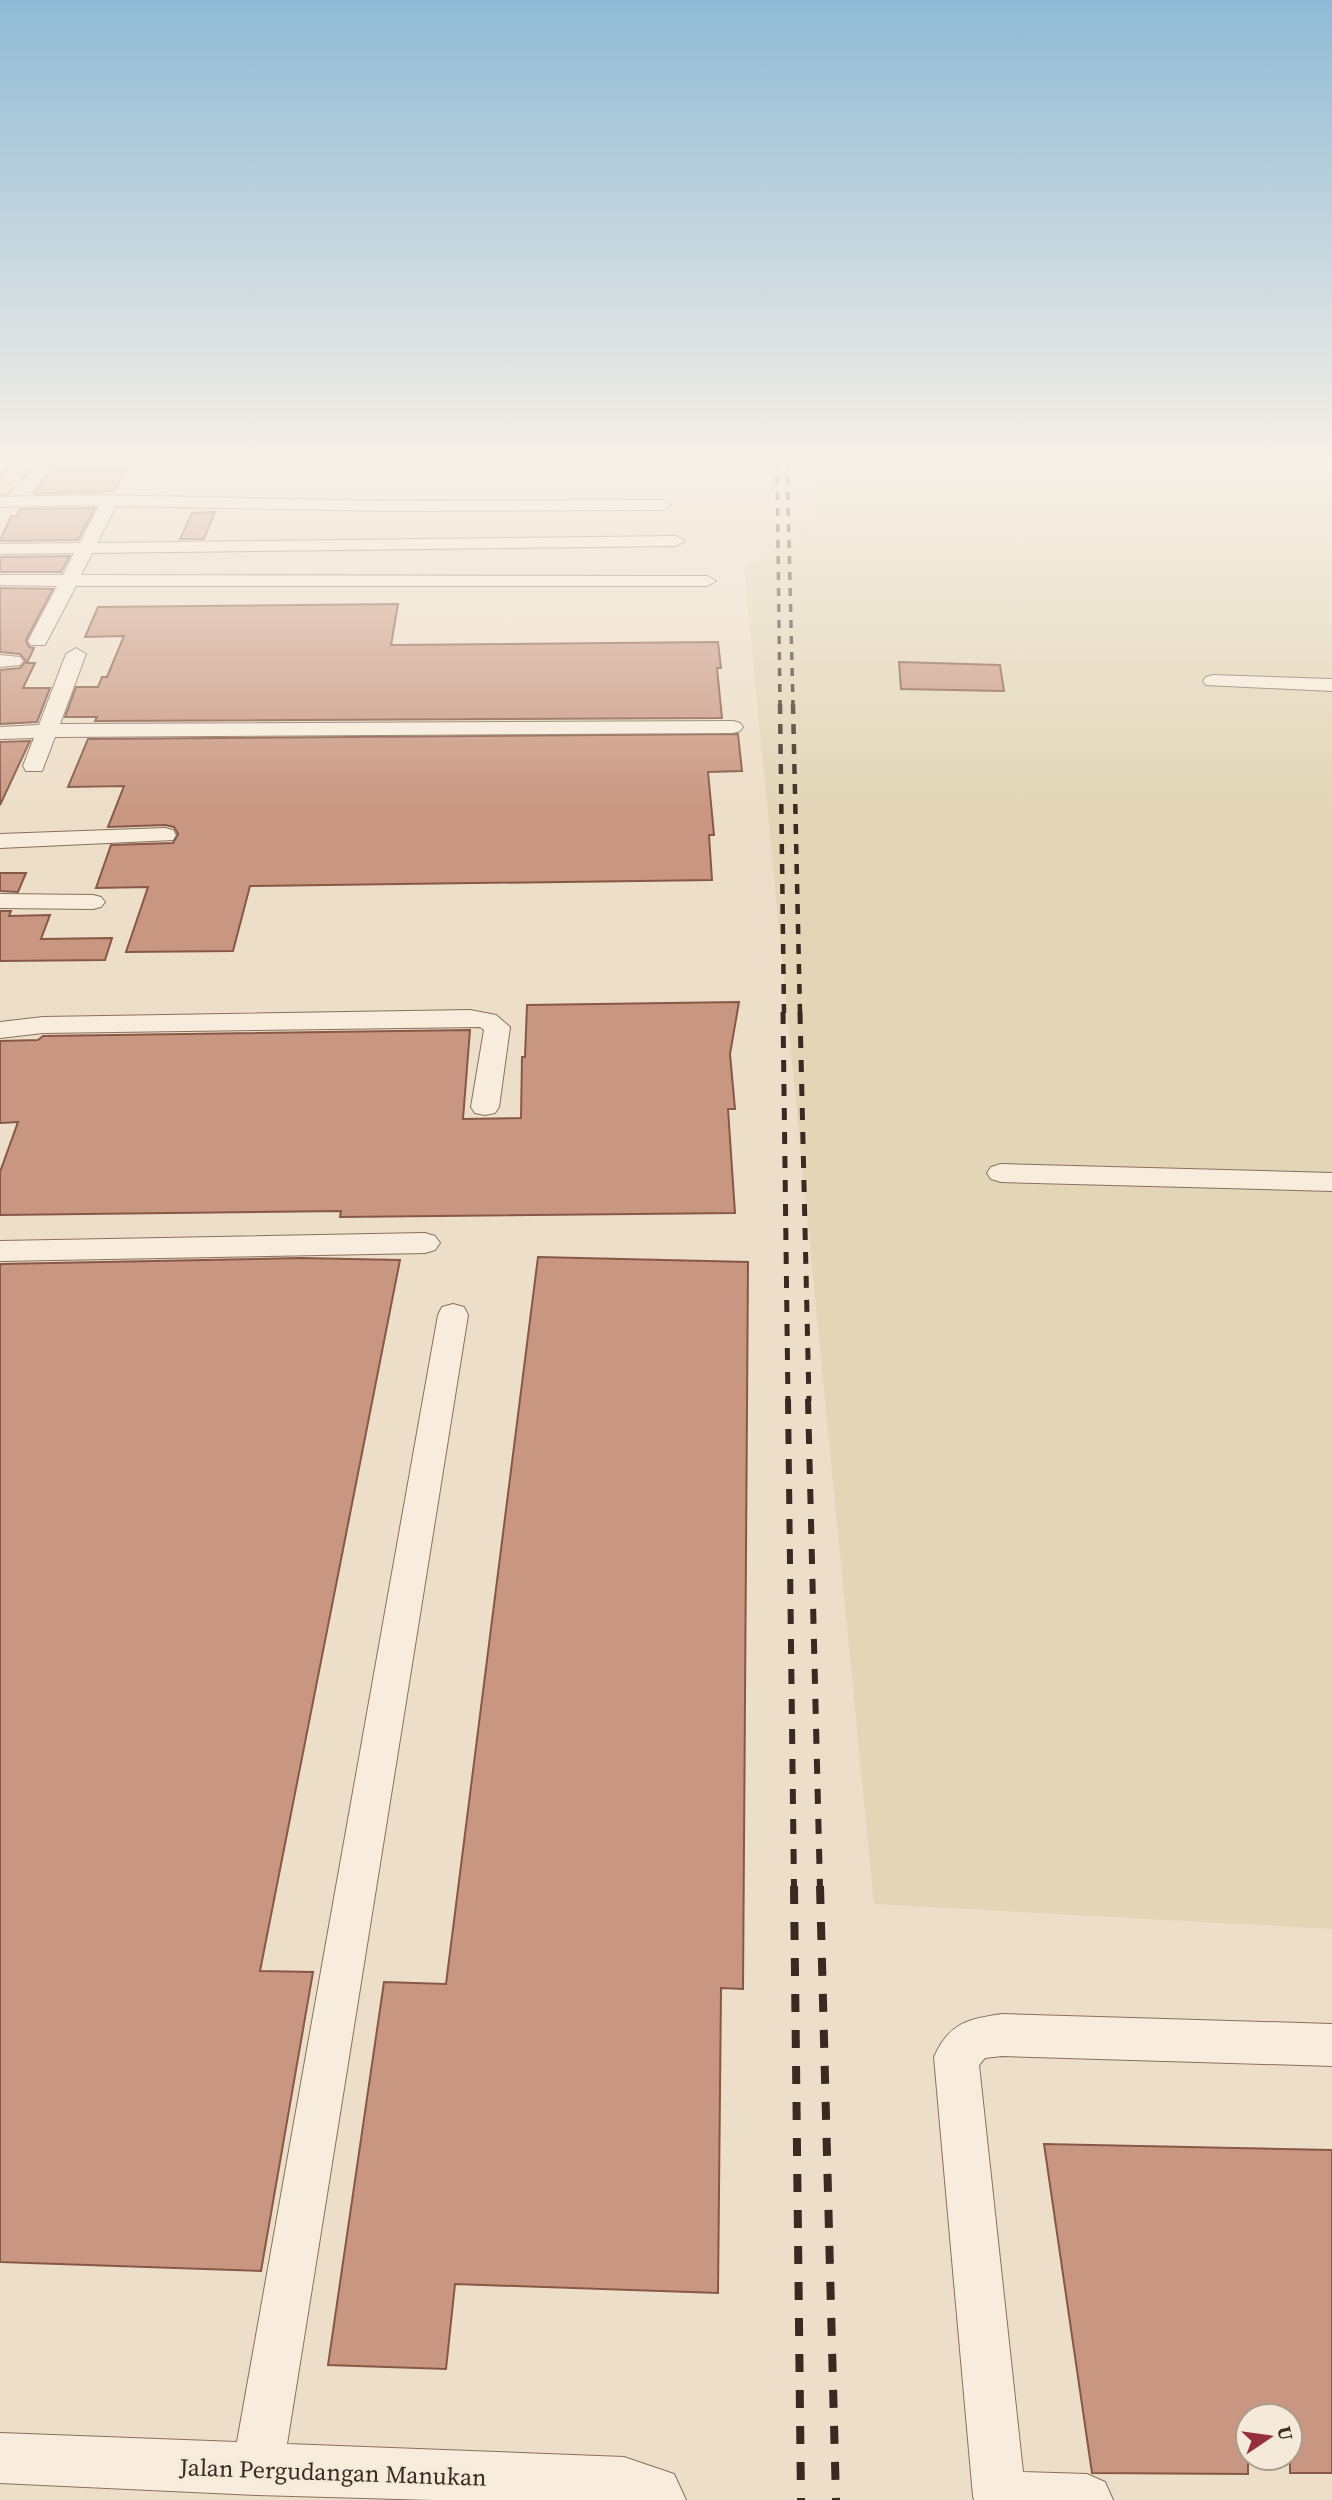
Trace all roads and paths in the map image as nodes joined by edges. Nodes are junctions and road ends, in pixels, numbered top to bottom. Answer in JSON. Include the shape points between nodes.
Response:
{"nodes":[{"id":1,"x":68,"y":579,"type":"junction"},
{"id":2,"x":0,"y":580,"type":"edge"},
{"id":3,"x":707,"y":581,"type":"dead end"},
{"id":4,"x":38,"y":641,"type":"dead end"},
{"id":5,"x":76,"y":654,"type":"dead end"},
{"id":6,"x":1213,"y":681,"type":"dead end"},
{"id":7,"x":1332,"y":685,"type":"edge"},
{"id":8,"x":733,"y":727,"type":"dead end"},
{"id":9,"x":47,"y":730,"type":"junction"},
{"id":10,"x":0,"y":733,"type":"edge"},
{"id":11,"x":34,"y":766,"type":"dead end"},
{"id":12,"x":165,"y":835,"type":"dead end"},
{"id":13,"x":0,"y":841,"type":"edge"},
{"id":14,"x":0,"y":901,"type":"edge"},
{"id":15,"x":93,"y":902,"type":"dead end"},
{"id":16,"x":0,"y":1030,"type":"edge"},
{"id":17,"x":485,"y":1107,"type":"dead end"},
{"id":18,"x":1001,"y":1173,"type":"dead end"},
{"id":19,"x":1332,"y":1182,"type":"edge"},
{"id":20,"x":425,"y":1243,"type":"dead end"},
{"id":21,"x":0,"y":1251,"type":"edge"},
{"id":22,"x":453,"y":1315,"type":"dead end"},
{"id":23,"x":1332,"y":2045,"type":"edge"},
{"id":24,"x":0,"y":2458,"type":"edge"},
{"id":25,"x":257,"y":2470,"type":"junction"},
{"id":26,"x":1000,"y":2498,"type":"edge"},
{"id":27,"x":660,"y":2500,"type":"edge"},
{"id":28,"x":1087,"y":2500,"type":"edge"}],
"edges":[{"from":1,"to":2,"type":"lane"},
{"from":1,"to":3,"type":"lane"},
{"from":1,"to":4,"type":"lane"},
{"from":5,"to":9,"type":"lane"},
{"from":6,"to":7,"type":"lane"},
{"from":8,"to":9,"type":"lane"},
{"from":9,"to":10,"type":"lane"},
{"from":9,"to":11,"type":"lane"},
{"from":12,"to":13,"type":"lane"},
{"from":14,"to":15,"type":"lane"},
{"from":16,"to":17,"type":"lane","via":[[470,1017],[497,1027]]},
{"from":18,"to":19,"type":"lane"},
{"from":20,"to":21,"type":"lane"},
{"from":22,"to":25,"type":"lane"},
{"from":23,"to":26,"type":"lane","via":[[1002,2035],[974,2039],[956,2057]]},
{"from":24,"to":25,"type":"lane","name":"Jalan Pergudangan Manukan"},
{"from":25,"to":27,"type":"lane","name":"Jalan Pergudangan Manukan","via":[[624,2482],[656,2492]]},
{"from":26,"to":28,"type":"lane"}]}
